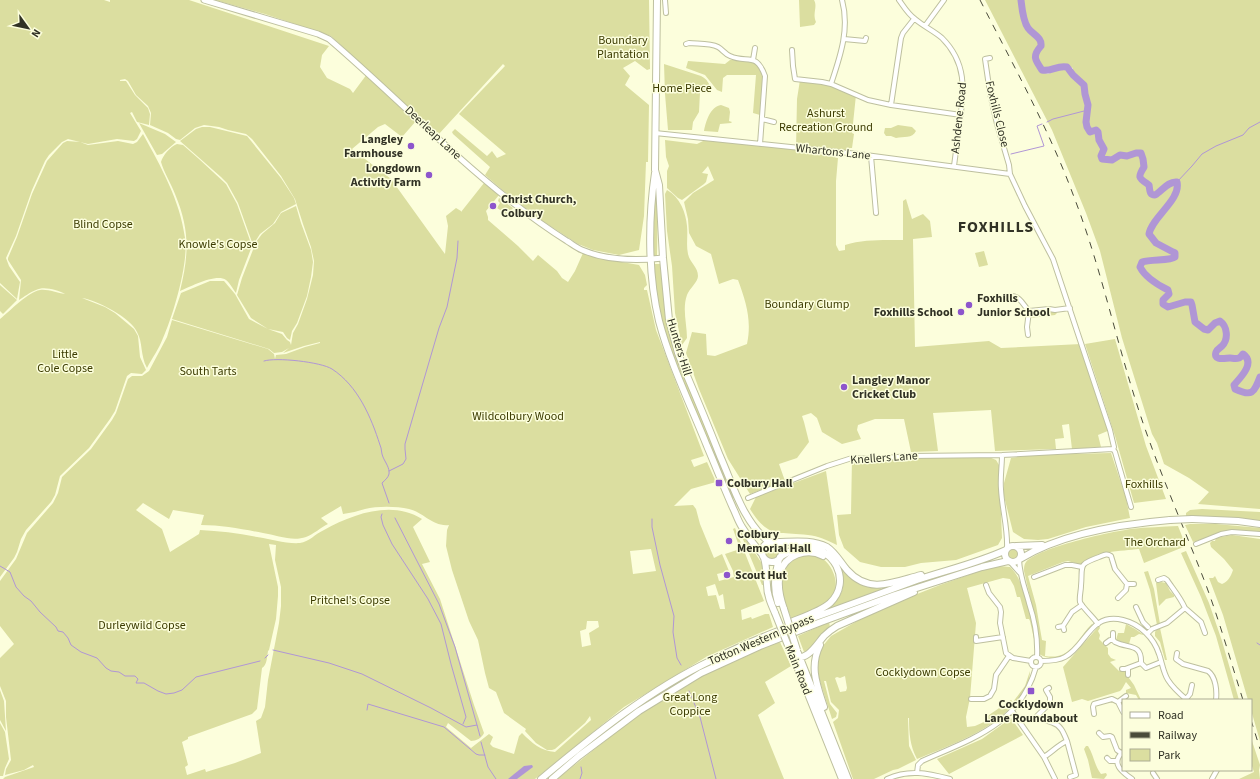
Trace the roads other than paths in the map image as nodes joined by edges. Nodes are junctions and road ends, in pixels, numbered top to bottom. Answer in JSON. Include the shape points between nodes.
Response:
{"nodes":[{"id":1,"x":204,"y":0,"type":"edge"},
{"id":2,"x":657,"y":0,"type":"edge"},
{"id":3,"x":665,"y":0,"type":"edge"},
{"id":4,"x":842,"y":0,"type":"edge"},
{"id":5,"x":899,"y":0,"type":"edge"},
{"id":6,"x":944,"y":0,"type":"edge"},
{"id":7,"x":666,"y":13,"type":"dead end"},
{"id":8,"x":914,"y":19,"type":"junction"},
{"id":9,"x":925,"y":26,"type":"junction"},
{"id":10,"x":844,"y":40,"type":"junction"},
{"id":11,"x":865,"y":41,"type":"dead end"},
{"id":12,"x":686,"y":44,"type":"dead end"},
{"id":13,"x":755,"y":48,"type":"dead end"},
{"id":14,"x":792,"y":50,"type":"dead end"},
{"id":15,"x":990,"y":58,"type":"dead end"},
{"id":16,"x":753,"y":60,"type":"junction"},
{"id":17,"x":831,"y":84,"type":"junction"},
{"id":18,"x":891,"y":105,"type":"junction"},
{"id":19,"x":961,"y":115,"type":"junction"},
{"id":20,"x":762,"y":119,"type":"junction"},
{"id":21,"x":774,"y":122,"type":"dead end"},
{"id":22,"x":655,"y":133,"type":"junction"},
{"id":23,"x":760,"y":144,"type":"junction"},
{"id":24,"x":871,"y":156,"type":"junction"},
{"id":25,"x":954,"y":166,"type":"junction"},
{"id":26,"x":655,"y":170,"type":"junction"},
{"id":27,"x":1010,"y":174,"type":"junction"},
{"id":28,"x":876,"y":213,"type":"dead end"},
{"id":29,"x":663,"y":258,"type":"junction"},
{"id":30,"x":651,"y":260,"type":"junction"},
{"id":31,"x":1012,"y":296,"type":"dead end"},
{"id":32,"x":1070,"y":308,"type":"junction"},
{"id":33,"x":1029,"y":311,"type":"junction"},
{"id":34,"x":1028,"y":335,"type":"dead end"},
{"id":35,"x":1113,"y":449,"type":"junction"},
{"id":36,"x":1002,"y":455,"type":"junction"},
{"id":37,"x":748,"y":498,"type":"dead end"},
{"id":38,"x":1131,"y":507,"type":"dead end"},
{"id":39,"x":1260,"y":524,"type":"edge"},
{"id":40,"x":1260,"y":534,"type":"edge"},
{"id":41,"x":1008,"y":536,"type":"junction"},
{"id":42,"x":773,"y":542,"type":"junction"},
{"id":43,"x":1049,"y":544,"type":"junction"},
{"id":44,"x":1196,"y":544,"type":"dead end"},
{"id":45,"x":1015,"y":546,"type":"junction"},
{"id":46,"x":1007,"y":549,"type":"junction"},
{"id":47,"x":763,"y":556,"type":"junction"},
{"id":48,"x":780,"y":558,"type":"junction"},
{"id":49,"x":1020,"y":560,"type":"junction"},
{"id":50,"x":1010,"y":562,"type":"junction"},
{"id":51,"x":1082,"y":567,"type":"junction"},
{"id":52,"x":951,"y":569,"type":"junction"},
{"id":53,"x":1020,"y":574,"type":"junction"},
{"id":54,"x":950,"y":577,"type":"junction"},
{"id":55,"x":1034,"y":577,"type":"dead end"},
{"id":56,"x":1158,"y":580,"type":"dead end"},
{"id":57,"x":839,"y":582,"type":"junction"},
{"id":58,"x":1127,"y":584,"type":"junction"},
{"id":59,"x":1134,"y":584,"type":"dead end"},
{"id":60,"x":986,"y":585,"type":"dead end"},
{"id":61,"x":1118,"y":598,"type":"dead end"},
{"id":62,"x":1082,"y":605,"type":"junction"},
{"id":63,"x":1136,"y":607,"type":"dead end"},
{"id":64,"x":1185,"y":608,"type":"junction"},
{"id":65,"x":780,"y":611,"type":"junction"},
{"id":66,"x":1142,"y":619,"type":"junction"},
{"id":67,"x":1098,"y":624,"type":"junction"},
{"id":68,"x":1135,"y":625,"type":"junction"},
{"id":69,"x":1058,"y":627,"type":"dead end"},
{"id":70,"x":1148,"y":627,"type":"dead end"},
{"id":71,"x":828,"y":632,"type":"junction"},
{"id":72,"x":1113,"y":633,"type":"dead end"},
{"id":73,"x":1205,"y":633,"type":"dead end"},
{"id":74,"x":1147,"y":634,"type":"junction"},
{"id":75,"x":976,"y":637,"type":"dead end"},
{"id":76,"x":1003,"y":637,"type":"junction"},
{"id":77,"x":1113,"y":640,"type":"junction"},
{"id":78,"x":750,"y":642,"type":"junction"},
{"id":79,"x":1106,"y":643,"type":"dead end"},
{"id":80,"x":794,"y":653,"type":"junction"},
{"id":81,"x":1177,"y":653,"type":"dead end"},
{"id":82,"x":1009,"y":656,"type":"junction"},
{"id":83,"x":1037,"y":656,"type":"junction"},
{"id":84,"x":800,"y":657,"type":"junction"},
{"id":85,"x":1031,"y":661,"type":"junction"},
{"id":86,"x":1042,"y":661,"type":"junction"},
{"id":87,"x":1162,"y":662,"type":"junction"},
{"id":88,"x":1141,"y":664,"type":"junction"},
{"id":89,"x":1036,"y":667,"type":"junction"},
{"id":90,"x":1128,"y":668,"type":"junction"},
{"id":91,"x":1122,"y":669,"type":"dead end"},
{"id":92,"x":1128,"y":675,"type":"dead end"},
{"id":93,"x":1192,"y":685,"type":"dead end"},
{"id":94,"x":1049,"y":688,"type":"dead end"},
{"id":95,"x":1126,"y":696,"type":"dead end"},
{"id":96,"x":971,"y":699,"type":"dead end"},
{"id":97,"x":1185,"y":699,"type":"edge"},
{"id":98,"x":1187,"y":699,"type":"edge"},
{"id":99,"x":1216,"y":699,"type":"edge"},
{"id":100,"x":1118,"y":702,"type":"junction"},
{"id":101,"x":1122,"y":710,"type":"edge"},
{"id":102,"x":1012,"y":711,"type":"junction"},
{"id":103,"x":1094,"y":714,"type":"dead end"},
{"id":104,"x":1038,"y":715,"type":"junction"},
{"id":105,"x":1034,"y":719,"type":"dead end"},
{"id":106,"x":826,"y":722,"type":"junction"},
{"id":107,"x":1098,"y":733,"type":"dead end"},
{"id":108,"x":1067,"y":741,"type":"junction"},
{"id":109,"x":1122,"y":753,"type":"edge"},
{"id":110,"x":1044,"y":757,"type":"junction"},
{"id":111,"x":1107,"y":758,"type":"dead end"},
{"id":112,"x":1117,"y":761,"type":"junction"},
{"id":113,"x":917,"y":772,"type":"junction"},
{"id":114,"x":1153,"y":773,"type":"dead end"},
{"id":115,"x":1070,"y":777,"type":"dead end"},
{"id":116,"x":542,"y":779,"type":"edge"},
{"id":117,"x":552,"y":779,"type":"edge"},
{"id":118,"x":842,"y":779,"type":"edge"},
{"id":119,"x":848,"y":779,"type":"edge"},
{"id":120,"x":887,"y":779,"type":"edge"},
{"id":121,"x":950,"y":779,"type":"edge"},
{"id":122,"x":1056,"y":779,"type":"edge"},
{"id":123,"x":1132,"y":779,"type":"edge"},
{"id":124,"x":1157,"y":779,"type":"edge"}],
"edges":[{"from":1,"to":30,"type":"street","name":"Deerleap Lane","via":[[329,39],[393,95],[441,142],[551,232],[581,250],[629,260]]},
{"from":2,"to":22,"type":"main road","name":"Hunters Hill"},
{"from":3,"to":7,"type":"street"},
{"from":4,"to":10,"type":"street"},
{"from":5,"to":8,"type":"street","name":"Ashdene Road"},
{"from":6,"to":9,"type":"street"},
{"from":8,"to":9,"type":"street","name":"Ashdene Road"},
{"from":8,"to":18,"type":"street","via":[[902,33]]},
{"from":9,"to":19,"type":"street","name":"Ashdene Road","via":[[944,41],[959,63],[964,94]]},
{"from":10,"to":11,"type":"street"},
{"from":10,"to":17,"type":"street"},
{"from":12,"to":16,"type":"street","via":[[713,45],[731,57]]},
{"from":13,"to":16,"type":"street"},
{"from":14,"to":17,"type":"street","via":[[795,79]]},
{"from":15,"to":27,"type":"street","name":"Foxhills Close","via":[[985,59],[989,87],[1010,165]]},
{"from":16,"to":20,"type":"street","via":[[759,63],[765,76]]},
{"from":17,"to":18,"type":"street","via":[[868,100]]},
{"from":18,"to":19,"type":"street"},
{"from":19,"to":25,"type":"street","name":"Ashdene Road"},
{"from":20,"to":21,"type":"street"},
{"from":20,"to":23,"type":"street"},
{"from":22,"to":23,"type":"street","name":"Whartons Lane"},
{"from":22,"to":26,"type":"main road","name":"Hunters Hill"},
{"from":23,"to":24,"type":"street","name":"Whartons Lane"},
{"from":24,"to":25,"type":"street","name":"Whartons Lane"},
{"from":24,"to":28,"type":"street"},
{"from":25,"to":27,"type":"street","name":"Whartons Lane"},
{"from":26,"to":29,"type":"main road","name":"Hunters Hill","via":[[659,185]]},
{"from":26,"to":30,"type":"main road","name":"Hunters Hill","via":[[652,192]]},
{"from":27,"to":32,"type":"street","via":[[1051,255]]},
{"from":29,"to":30,"type":"street","name":"Deerleap Lane"},
{"from":29,"to":42,"type":"main road","name":"Hunters Hill","via":[[669,320],[678,353],[748,519],[760,535]]},
{"from":30,"to":47,"type":"main road","name":"Hunters Hill","via":[[655,299],[665,340],[738,519]]},
{"from":31,"to":33,"type":"street","via":[[1020,298]]},
{"from":32,"to":33,"type":"street"},
{"from":32,"to":35,"type":"street","via":[[1110,430]]},
{"from":33,"to":34,"type":"street"},
{"from":35,"to":36,"type":"street","name":"Knellers Lane"},
{"from":35,"to":38,"type":"street"},
{"from":36,"to":37,"type":"street","name":"Knellers Lane","via":[[852,458]]},
{"from":36,"to":41,"type":"street","via":[[1001,489]]},
{"from":39,"to":43,"type":"main road","bridge":true,"via":[[1170,520],[1111,528]]},
{"from":40,"to":44,"type":"street","via":[[1232,532]]},
{"from":41,"to":45,"type":"street"},
{"from":41,"to":46,"type":"street"},
{"from":42,"to":47,"type":"main road","via":[[762,548]]},
{"from":42,"to":48,"type":"main road","via":[[782,549]]},
{"from":42,"to":52,"type":"main road","via":[[810,542],[822,545],[832,550],[852,574],[871,585],[887,584]]},
{"from":43,"to":45,"type":"main road"},
{"from":43,"to":49,"type":"main road"},
{"from":45,"to":46,"type":"main road"},
{"from":45,"to":49,"type":"main road","via":[[1021,551]]},
{"from":46,"to":50,"type":"main road","via":[[1005,555]]},
{"from":46,"to":52,"type":"main road","name":"Totton Western Bypass"},
{"from":47,"to":48,"type":"main road","via":[[771,562]]},
{"from":47,"to":65,"type":"main road","name":"Main Road","via":[[770,600]]},
{"from":48,"to":57,"type":"main road","via":[[801,547],[814,548],[830,557],[836,564]]},
{"from":48,"to":65,"type":"main road","name":"Main Road","via":[[775,584]]},
{"from":49,"to":50,"type":"main road"},
{"from":49,"to":53,"type":"street"},
{"from":50,"to":53,"type":"street"},
{"from":50,"to":54,"type":"main road","name":"Totton Western Bypass"},
{"from":51,"to":55,"type":"street","via":[[1065,565]]},
{"from":51,"to":58,"type":"street","via":[[1087,561],[1109,555]]},
{"from":51,"to":62,"type":"street"},
{"from":52,"to":78,"type":"main road","name":"Totton Western Bypass"},
{"from":53,"to":83,"type":"street","via":[[1036,632]]},
{"from":54,"to":71,"type":"main road"},
{"from":54,"to":117,"type":"main road","name":"Totton Western Bypass","via":[[820,622],[701,673],[640,711]]},
{"from":56,"to":64,"type":"street","via":[[1167,580]]},
{"from":57,"to":65,"type":"main road","via":[[831,563],[821,555],[806,552],[794,556],[780,574]]},
{"from":57,"to":78,"type":"main road","via":[[836,594],[828,604]]},
{"from":58,"to":59,"type":"street"},
{"from":58,"to":61,"type":"street","via":[[1126,590]]},
{"from":60,"to":76,"type":"street","via":[[1000,607]]},
{"from":62,"to":67,"type":"street"},
{"from":62,"to":69,"type":"street","via":[[1072,612],[1063,628]]},
{"from":63,"to":66,"type":"street"},
{"from":64,"to":73,"type":"street","via":[[1201,622]]},
{"from":64,"to":74,"type":"street","via":[[1167,623]]},
{"from":65,"to":80,"type":"main road","name":"Main Road","bridge":true},
{"from":66,"to":68,"type":"street"},
{"from":66,"to":70,"type":"street"},
{"from":67,"to":68,"type":"street","via":[[1117,619]]},
{"from":67,"to":86,"type":"street","via":[[1067,656]]},
{"from":68,"to":74,"type":"street"},
{"from":71,"to":84,"type":"main road","via":[[814,649]]},
{"from":71,"to":106,"type":"main road","via":[[814,662]]},
{"from":72,"to":77,"type":"street"},
{"from":74,"to":87,"type":"street","via":[[1154,642]]},
{"from":75,"to":76,"type":"street","via":[[976,641]]},
{"from":76,"to":82,"type":"street","via":[[1005,651]]},
{"from":77,"to":79,"type":"street"},
{"from":77,"to":88,"type":"street","via":[[1138,650]]},
{"from":78,"to":116,"type":"main road","name":"Totton Western Bypass","via":[[698,667],[638,703],[574,751]]},
{"from":80,"to":84,"type":"main road","name":"Main Road"},
{"from":80,"to":118,"type":"main road","name":"Main Road"},
{"from":81,"to":99,"type":"street","via":[[1175,660],[1211,673],[1216,687]]},
{"from":82,"to":85,"type":"street"},
{"from":82,"to":96,"type":"street","via":[[996,674],[994,690],[990,696],[984,699]]},
{"from":83,"to":85,"type":"street"},
{"from":83,"to":86,"type":"street"},
{"from":84,"to":106,"type":"main road","name":"Main Road"},
{"from":85,"to":89,"type":"street"},
{"from":86,"to":89,"type":"street"},
{"from":87,"to":88,"type":"street","via":[[1146,668]]},
{"from":87,"to":97,"type":"street","via":[[1168,680]]},
{"from":88,"to":90,"type":"street"},
{"from":89,"to":102,"type":"street","via":[[1028,690]]},
{"from":90,"to":91,"type":"street"},
{"from":90,"to":92,"type":"street"},
{"from":93,"to":98,"type":"street"},
{"from":94,"to":104,"type":"street","via":[[1046,690],[1050,703]]},
{"from":95,"to":100,"type":"street"},
{"from":100,"to":101,"type":"street"},
{"from":100,"to":103,"type":"street","via":[[1112,699],[1095,704]]},
{"from":102,"to":110,"type":"street"},
{"from":102,"to":113,"type":"street","via":[[980,736],[922,761]]},
{"from":104,"to":105,"type":"street"},
{"from":104,"to":108,"type":"street","via":[[1057,725]]},
{"from":106,"to":119,"type":"main road","name":"Main Road"},
{"from":107,"to":109,"type":"street","via":[[1103,739],[1112,737],[1117,750]]},
{"from":108,"to":110,"type":"street"},
{"from":108,"to":115,"type":"street","via":[[1076,775]]},
{"from":109,"to":112,"type":"street"},
{"from":110,"to":122,"type":"street"},
{"from":111,"to":112,"type":"street","via":[[1110,761]]},
{"from":112,"to":123,"type":"street","via":[[1119,769]]},
{"from":113,"to":120,"type":"street"},
{"from":113,"to":121,"type":"street"},
{"from":114,"to":124,"type":"street"}]}
